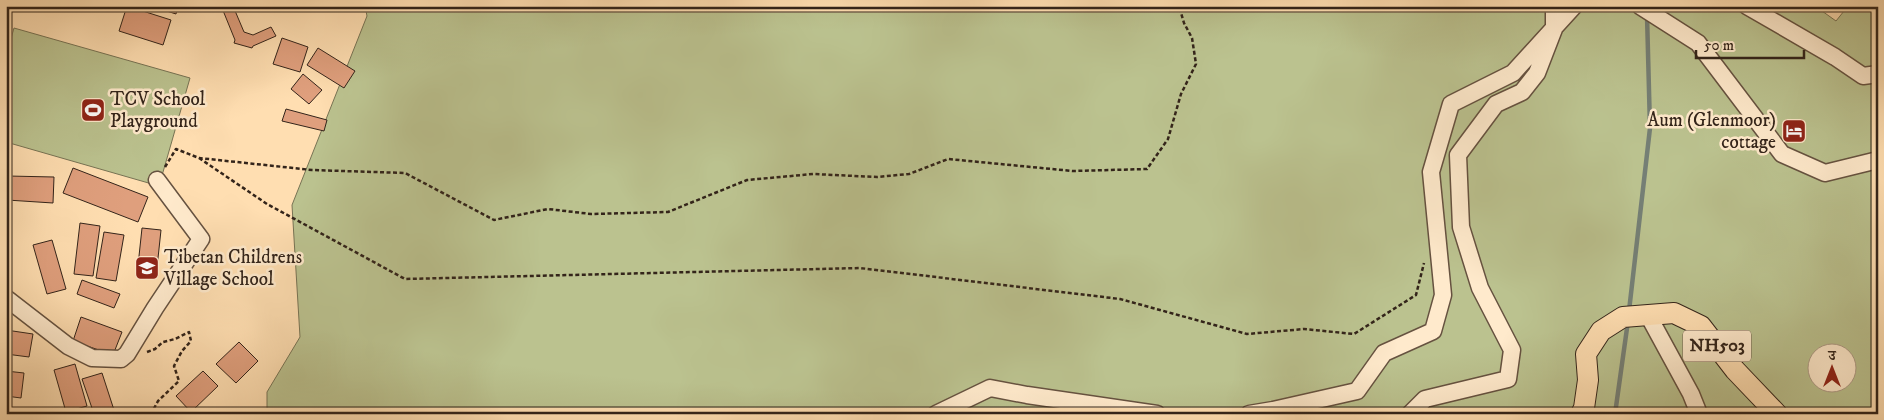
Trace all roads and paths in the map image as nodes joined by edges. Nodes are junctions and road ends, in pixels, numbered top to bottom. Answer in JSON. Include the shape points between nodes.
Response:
{"nodes":[{"id":1,"x":1179,"y":6,"type":"edge"},
{"id":2,"x":1554,"y":6,"type":"edge"},
{"id":3,"x":1574,"y":6,"type":"edge"},
{"id":4,"x":1640,"y":6,"type":"edge"},
{"id":5,"x":1747,"y":6,"type":"edge"},
{"id":6,"x":1554,"y":29,"type":"junction"},
{"id":7,"x":1878,"y":74,"type":"edge"},
{"id":8,"x":200,"y":158,"type":"junction"},
{"id":9,"x":1878,"y":160,"type":"edge"},
{"id":10,"x":157,"y":180,"type":"joint"},
{"id":11,"x":1425,"y":257,"type":"dead end"},
{"id":12,"x":6,"y":298,"type":"edge"},
{"id":13,"x":1636,"y":316,"type":"junction"},
{"id":14,"x":127,"y":354,"type":"junction"},
{"id":15,"x":151,"y":414,"type":"edge"},
{"id":16,"x":936,"y":414,"type":"edge"},
{"id":17,"x":1158,"y":414,"type":"edge"},
{"id":18,"x":1249,"y":414,"type":"edge"},
{"id":19,"x":1410,"y":414,"type":"edge"},
{"id":20,"x":1581,"y":414,"type":"edge"},
{"id":21,"x":1699,"y":414,"type":"edge"},
{"id":22,"x":1777,"y":414,"type":"edge"}],
"edges":[{"from":1,"to":8,"type":"path","via":[[1192,38],[1196,64],[1181,94],[1168,139],[1147,169],[1073,171],[948,159],[909,174],[878,177],[813,174],[747,180],[668,212],[590,214],[548,209],[494,220],[405,173],[312,170]]},
{"from":2,"to":6,"type":"street"},
{"from":3,"to":6,"type":"street"},
{"from":4,"to":9,"type":"street","via":[[1698,43],[1782,154],[1825,173]]},
{"from":5,"to":7,"type":"street","via":[[1863,76]]},
{"from":6,"to":18,"type":"street","via":[[1513,73],[1451,104],[1431,172],[1444,295],[1433,331],[1384,353],[1357,391]]},
{"from":6,"to":19,"type":"street","via":[[1537,73],[1522,92],[1496,104],[1458,155],[1461,227],[1480,288],[1512,350],[1508,379],[1425,399]]},
{"from":8,"to":10,"type":"path","via":[[176,149]]},
{"from":8,"to":11,"type":"path","via":[[267,204],[405,279],[860,268],[1120,299],[1247,334],[1304,329],[1354,334],[1416,295]]},
{"from":10,"to":14,"type":"street","via":[[202,239],[154,308]]},
{"from":12,"to":14,"type":"street","via":[[68,346],[92,358],[121,359]]},
{"from":13,"to":20,"type":"main road","number":"NH503","via":[[1602,331],[1586,354],[1588,380]]},
{"from":13,"to":21,"type":"street","via":[[1691,394]]},
{"from":13,"to":22,"type":"main road","number":"NH503","via":[[1674,313],[1701,326],[1735,370]]},
{"from":14,"to":15,"type":"path","via":[[134,356],[154,349],[189,332],[191,341],[174,366],[179,381],[158,401]]},
{"from":16,"to":17,"type":"street","via":[[990,388]]}]}
